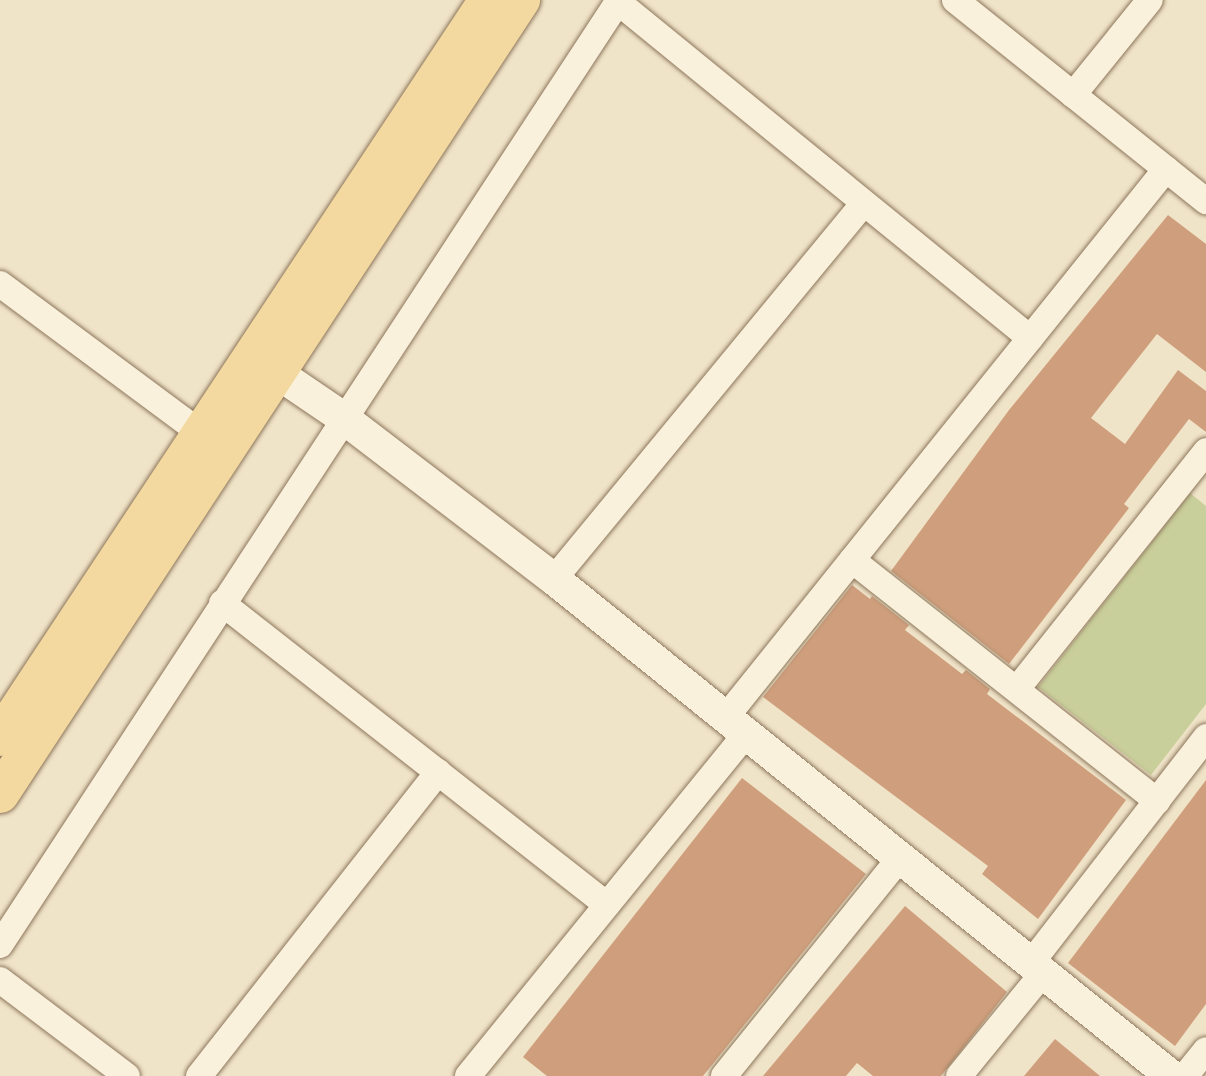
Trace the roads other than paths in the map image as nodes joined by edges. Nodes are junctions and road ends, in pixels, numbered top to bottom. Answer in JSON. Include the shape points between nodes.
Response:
{"nodes":[{"id":1,"x":488,"y":0,"type":"edge"},
{"id":2,"x":521,"y":0,"type":"edge"},
{"id":3,"x":955,"y":0,"type":"edge"},
{"id":4,"x":1150,"y":0,"type":"edge"},
{"id":5,"x":618,"y":1,"type":"edge"},
{"id":6,"x":1073,"y":95,"type":"junction"},
{"id":7,"x":1166,"y":169,"type":"junction"},
{"id":8,"x":1206,"y":201,"type":"edge"},
{"id":9,"x":864,"y":203,"type":"junction"},
{"id":10,"x":0,"y":284,"type":"edge"},
{"id":11,"x":1030,"y":338,"type":"junction"},
{"id":12,"x":264,"y":364,"type":"junction"},
{"id":13,"x":342,"y":417,"type":"junction"},
{"id":14,"x":212,"y":442,"type":"junction"},
{"id":15,"x":1201,"y":467,"type":"edge"},
{"id":16,"x":852,"y":561,"type":"junction"},
{"id":17,"x":554,"y":579,"type":"junction"},
{"id":18,"x":222,"y":603,"type":"junction"},
{"id":19,"x":1017,"y":688,"type":"junction"},
{"id":20,"x":736,"y":726,"type":"junction"},
{"id":21,"x":0,"y":737,"type":"edge"},
{"id":22,"x":1206,"y":737,"type":"edge"},
{"id":23,"x":438,"y":772,"type":"junction"},
{"id":24,"x":0,"y":794,"type":"edge"},
{"id":25,"x":1157,"y":801,"type":"junction"},
{"id":26,"x":900,"y":858,"type":"junction"},
{"id":27,"x":607,"y":905,"type":"junction"},
{"id":28,"x":0,"y":944,"type":"edge"},
{"id":29,"x":1037,"y":968,"type":"junction"},
{"id":30,"x":0,"y":980,"type":"edge"},
{"id":31,"x":1206,"y":1050,"type":"edge"},
{"id":32,"x":127,"y":1076,"type":"edge"},
{"id":33,"x":199,"y":1076,"type":"edge"},
{"id":34,"x":468,"y":1076,"type":"edge"},
{"id":35,"x":723,"y":1076,"type":"edge"},
{"id":36,"x":959,"y":1076,"type":"edge"},
{"id":37,"x":1171,"y":1076,"type":"edge"},
{"id":38,"x":1185,"y":1076,"type":"edge"}],
"edges":[{"from":1,"to":12,"type":"main road"},
{"from":2,"to":12,"type":"main road"},
{"from":3,"to":6,"type":"street"},
{"from":4,"to":6,"type":"street"},
{"from":5,"to":9,"type":"street"},
{"from":5,"to":13,"type":"street"},
{"from":6,"to":7,"type":"street"},
{"from":7,"to":8,"type":"street"},
{"from":7,"to":11,"type":"street"},
{"from":9,"to":11,"type":"street"},
{"from":9,"to":17,"type":"street"},
{"from":10,"to":14,"type":"street"},
{"from":11,"to":16,"type":"street"},
{"from":12,"to":13,"type":"street"},
{"from":12,"to":14,"type":"main road"},
{"from":13,"to":17,"type":"street"},
{"from":13,"to":18,"type":"street"},
{"from":14,"to":21,"type":"main road"},
{"from":14,"to":24,"type":"main road"},
{"from":15,"to":19,"type":"street"},
{"from":16,"to":19,"type":"street"},
{"from":16,"to":20,"type":"street"},
{"from":17,"to":20,"type":"street"},
{"from":18,"to":23,"type":"street"},
{"from":18,"to":28,"type":"street"},
{"from":19,"to":25,"type":"street"},
{"from":20,"to":26,"type":"street"},
{"from":20,"to":27,"type":"street"},
{"from":22,"to":25,"type":"street"},
{"from":23,"to":27,"type":"street"},
{"from":23,"to":33,"type":"street"},
{"from":25,"to":29,"type":"street"},
{"from":26,"to":29,"type":"street"},
{"from":26,"to":35,"type":"street"},
{"from":27,"to":34,"type":"street"},
{"from":29,"to":36,"type":"street"},
{"from":29,"to":37,"type":"street"},
{"from":30,"to":32,"type":"street"},
{"from":31,"to":38,"type":"street"}]}
